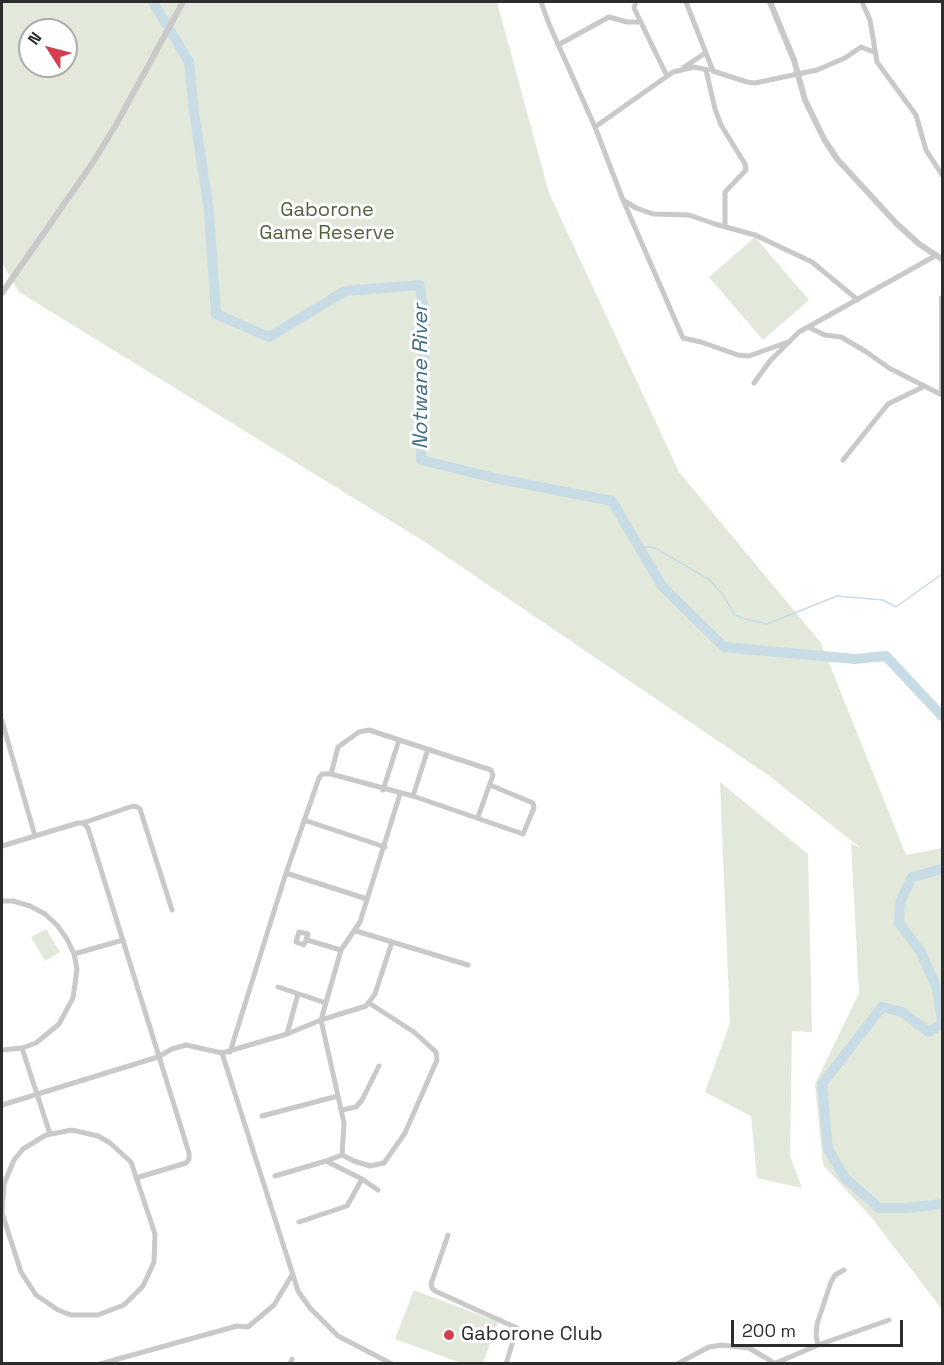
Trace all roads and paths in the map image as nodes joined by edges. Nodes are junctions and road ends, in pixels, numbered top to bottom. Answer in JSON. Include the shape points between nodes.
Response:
{"nodes":[{"id":1,"x":183,"y":2,"type":"edge"},
{"id":2,"x":541,"y":2,"type":"edge"},
{"id":3,"x":636,"y":2,"type":"edge"},
{"id":4,"x":686,"y":2,"type":"edge"},
{"id":5,"x":770,"y":2,"type":"edge"},
{"id":6,"x":862,"y":2,"type":"edge"},
{"id":7,"x":640,"y":22,"type":"junction"},
{"id":8,"x":558,"y":45,"type":"junction"},
{"id":9,"x":874,"y":52,"type":"junction"},
{"id":10,"x":705,"y":53,"type":"junction"},
{"id":11,"x":682,"y":68,"type":"junction"},
{"id":12,"x":710,"y":70,"type":"junction"},
{"id":13,"x":797,"y":73,"type":"junction"},
{"id":14,"x":667,"y":76,"type":"junction"},
{"id":15,"x":595,"y":128,"type":"junction"},
{"id":16,"x":942,"y":176,"type":"edge"},
{"id":17,"x":623,"y":200,"type":"junction"},
{"id":18,"x":725,"y":227,"type":"junction"},
{"id":19,"x":935,"y":256,"type":"junction"},
{"id":20,"x":942,"y":259,"type":"edge"},
{"id":21,"x":2,"y":293,"type":"edge"},
{"id":22,"x":942,"y":298,"type":"edge"},
{"id":23,"x":858,"y":300,"type":"junction"},
{"id":24,"x":808,"y":327,"type":"junction"},
{"id":25,"x":788,"y":342,"type":"junction"},
{"id":26,"x":754,"y":383,"type":"dead end"},
{"id":27,"x":925,"y":386,"type":"junction"},
{"id":28,"x":942,"y":393,"type":"edge"},
{"id":29,"x":843,"y":460,"type":"dead end"},
{"id":30,"x":2,"y":721,"type":"edge"},
{"id":31,"x":3,"y":733,"type":"edge"},
{"id":32,"x":399,"y":740,"type":"junction"},
{"id":33,"x":428,"y":749,"type":"junction"},
{"id":34,"x":331,"y":774,"type":"junction"},
{"id":35,"x":490,"y":785,"type":"junction"},
{"id":36,"x":383,"y":790,"type":"junction"},
{"id":37,"x":400,"y":794,"type":"junction"},
{"id":38,"x":413,"y":796,"type":"junction"},
{"id":39,"x":478,"y":817,"type":"junction"},
{"id":40,"x":304,"y":820,"type":"junction"},
{"id":41,"x":83,"y":823,"type":"junction"},
{"id":42,"x":35,"y":836,"type":"junction"},
{"id":43,"x":2,"y":846,"type":"edge"},
{"id":44,"x":385,"y":847,"type":"junction"},
{"id":45,"x":286,"y":873,"type":"junction"},
{"id":46,"x":367,"y":899,"type":"junction"},
{"id":47,"x":2,"y":901,"type":"edge"},
{"id":48,"x":172,"y":910,"type":"dead end"},
{"id":49,"x":356,"y":931,"type":"junction"},
{"id":50,"x":123,"y":940,"type":"junction"},
{"id":51,"x":307,"y":940,"type":"dead end"},
{"id":52,"x":392,"y":942,"type":"junction"},
{"id":53,"x":341,"y":950,"type":"junction"},
{"id":54,"x":74,"y":954,"type":"junction"},
{"id":55,"x":468,"y":965,"type":"dead end"},
{"id":56,"x":278,"y":987,"type":"dead end"},
{"id":57,"x":298,"y":994,"type":"junction"},
{"id":58,"x":326,"y":1003,"type":"junction"},
{"id":59,"x":369,"y":1003,"type":"junction"},
{"id":60,"x":321,"y":1020,"type":"junction"},
{"id":61,"x":287,"y":1034,"type":"junction"},
{"id":62,"x":22,"y":1048,"type":"junction"},
{"id":63,"x":2,"y":1050,"type":"edge"},
{"id":64,"x":230,"y":1052,"type":"junction"},
{"id":65,"x":222,"y":1053,"type":"junction"},
{"id":66,"x":158,"y":1057,"type":"junction"},
{"id":67,"x":379,"y":1066,"type":"dead end"},
{"id":68,"x":36,"y":1094,"type":"junction"},
{"id":69,"x":338,"y":1096,"type":"junction"},
{"id":70,"x":2,"y":1105,"type":"edge"},
{"id":71,"x":342,"y":1110,"type":"junction"},
{"id":72,"x":262,"y":1116,"type":"dead end"},
{"id":73,"x":50,"y":1134,"type":"junction"},
{"id":74,"x":342,"y":1155,"type":"junction"},
{"id":75,"x":326,"y":1161,"type":"junction"},
{"id":76,"x":275,"y":1176,"type":"dead end"},
{"id":77,"x":136,"y":1178,"type":"junction"},
{"id":78,"x":362,"y":1179,"type":"junction"},
{"id":79,"x":378,"y":1190,"type":"dead end"},
{"id":80,"x":299,"y":1222,"type":"dead end"},
{"id":81,"x":4,"y":1227,"type":"edge"},
{"id":82,"x":448,"y":1235,"type":"dead end"},
{"id":83,"x":844,"y":1270,"type":"dead end"},
{"id":84,"x":292,"y":1275,"type":"junction"},
{"id":85,"x":889,"y":1320,"type":"dead end"},
{"id":86,"x":818,"y":1345,"type":"junction"},
{"id":87,"x":776,"y":1363,"type":"edge"},
{"id":88,"x":100,"y":1364,"type":"edge"},
{"id":89,"x":392,"y":1364,"type":"edge"},
{"id":90,"x":506,"y":1364,"type":"edge"},
{"id":91,"x":678,"y":1364,"type":"edge"}],
"edges":[{"from":1,"to":21,"type":"street","via":[[92,164]]},
{"from":2,"to":8,"type":"street"},
{"from":3,"to":7,"type":"street","via":[[634,8]]},
{"from":4,"to":10,"type":"street"},
{"from":5,"to":13,"type":"street"},
{"from":6,"to":9,"type":"street","via":[[870,20]]},
{"from":7,"to":8,"type":"street","via":[[609,17]]},
{"from":7,"to":14,"type":"street"},
{"from":8,"to":15,"type":"street"},
{"from":9,"to":13,"type":"street","via":[[861,47],[826,66]]},
{"from":9,"to":16,"type":"street","via":[[880,68],[916,116],[926,150]]},
{"from":10,"to":11,"type":"street"},
{"from":10,"to":12,"type":"street"},
{"from":11,"to":12,"type":"street"},
{"from":11,"to":14,"type":"street"},
{"from":12,"to":13,"type":"street","via":[[755,83]]},
{"from":12,"to":18,"type":"street","via":[[715,109],[746,170],[725,192]]},
{"from":13,"to":19,"type":"street","via":[[805,100],[837,159],[897,224]]},
{"from":14,"to":15,"type":"street"},
{"from":15,"to":17,"type":"street"},
{"from":17,"to":18,"type":"street","via":[[653,214],[689,214]]},
{"from":17,"to":25,"type":"street","via":[[683,338],[749,356]]},
{"from":18,"to":23,"type":"street","via":[[755,235],[812,262]]},
{"from":19,"to":20,"type":"street"},
{"from":19,"to":23,"type":"street"},
{"from":22,"to":28,"type":"street"},
{"from":23,"to":24,"type":"street"},
{"from":24,"to":25,"type":"street"},
{"from":24,"to":27,"type":"street","via":[[841,337]]},
{"from":25,"to":26,"type":"street"},
{"from":27,"to":28,"type":"street"},
{"from":27,"to":29,"type":"street","via":[[888,404]]},
{"from":30,"to":31,"type":"street"},
{"from":31,"to":42,"type":"street"},
{"from":32,"to":33,"type":"street"},
{"from":32,"to":34,"type":"street","via":[[369,730],[359,732],[338,747]]},
{"from":32,"to":36,"type":"street"},
{"from":33,"to":35,"type":"street","via":[[489,769],[493,775]]},
{"from":33,"to":38,"type":"street"},
{"from":34,"to":36,"type":"street"},
{"from":34,"to":40,"type":"street","via":[[319,778]]},
{"from":35,"to":39,"type":"street"},
{"from":35,"to":39,"type":"street","via":[[531,802],[534,808],[522,834]]},
{"from":36,"to":37,"type":"street"},
{"from":37,"to":38,"type":"street"},
{"from":37,"to":44,"type":"street"},
{"from":38,"to":39,"type":"street"},
{"from":40,"to":44,"type":"street"},
{"from":40,"to":45,"type":"street"},
{"from":41,"to":42,"type":"street"},
{"from":41,"to":48,"type":"street","via":[[133,806],[139,808]]},
{"from":41,"to":50,"type":"street","via":[[88,828]]},
{"from":42,"to":43,"type":"street"},
{"from":44,"to":46,"type":"street"},
{"from":45,"to":46,"type":"street"},
{"from":45,"to":64,"type":"street"},
{"from":46,"to":49,"type":"street"},
{"from":47,"to":54,"type":"street","via":[[30,906],[45,914],[57,925]]},
{"from":49,"to":52,"type":"street"},
{"from":49,"to":53,"type":"street"},
{"from":50,"to":54,"type":"street"},
{"from":50,"to":66,"type":"street"},
{"from":51,"to":53,"type":"street"},
{"from":52,"to":55,"type":"street"},
{"from":52,"to":59,"type":"street"},
{"from":53,"to":58,"type":"street"},
{"from":54,"to":62,"type":"street","via":[[76,984],[67,1012],[48,1035]]},
{"from":56,"to":57,"type":"street"},
{"from":57,"to":58,"type":"street"},
{"from":57,"to":61,"type":"street"},
{"from":58,"to":60,"type":"street"},
{"from":59,"to":60,"type":"street"},
{"from":59,"to":74,"type":"street","via":[[414,1032],[436,1052],[437,1060],[405,1132],[384,1163],[370,1166]]},
{"from":60,"to":61,"type":"street"},
{"from":60,"to":69,"type":"street"},
{"from":61,"to":64,"type":"street"},
{"from":62,"to":63,"type":"street"},
{"from":62,"to":68,"type":"street"},
{"from":64,"to":65,"type":"street"},
{"from":65,"to":66,"type":"street","via":[[186,1046]]},
{"from":65,"to":84,"type":"street"},
{"from":66,"to":68,"type":"street"},
{"from":66,"to":77,"type":"street","via":[[189,1159]]},
{"from":67,"to":71,"type":"street","via":[[362,1100],[356,1107]]},
{"from":68,"to":70,"type":"street"},
{"from":68,"to":73,"type":"street"},
{"from":69,"to":71,"type":"street"},
{"from":69,"to":72,"type":"street"},
{"from":71,"to":74,"type":"street"},
{"from":73,"to":77,"type":"street","via":[[72,1130],[98,1136],[131,1162]]},
{"from":73,"to":81,"type":"street","via":[[23,1149],[8,1171],[2,1197]]},
{"from":74,"to":75,"type":"street"},
{"from":75,"to":76,"type":"street"},
{"from":75,"to":78,"type":"street"},
{"from":77,"to":81,"type":"street","via":[[155,1234],[154,1262],[147,1281],[134,1297],[111,1312],[85,1316],[46,1304],[21,1272]]},
{"from":78,"to":79,"type":"street"},
{"from":78,"to":80,"type":"street","via":[[347,1206]]},
{"from":82,"to":90,"type":"street","via":[[432,1288],[517,1328]]},
{"from":83,"to":86,"type":"street","via":[[831,1282],[817,1324]]},
{"from":84,"to":88,"type":"street","via":[[274,1305],[248,1327],[237,1326]]},
{"from":84,"to":89,"type":"street","via":[[298,1292],[330,1328],[355,1346]]},
{"from":85,"to":86,"type":"street"},
{"from":86,"to":87,"type":"street"},
{"from":87,"to":91,"type":"street","via":[[749,1348],[722,1346],[704,1350]]}]}
